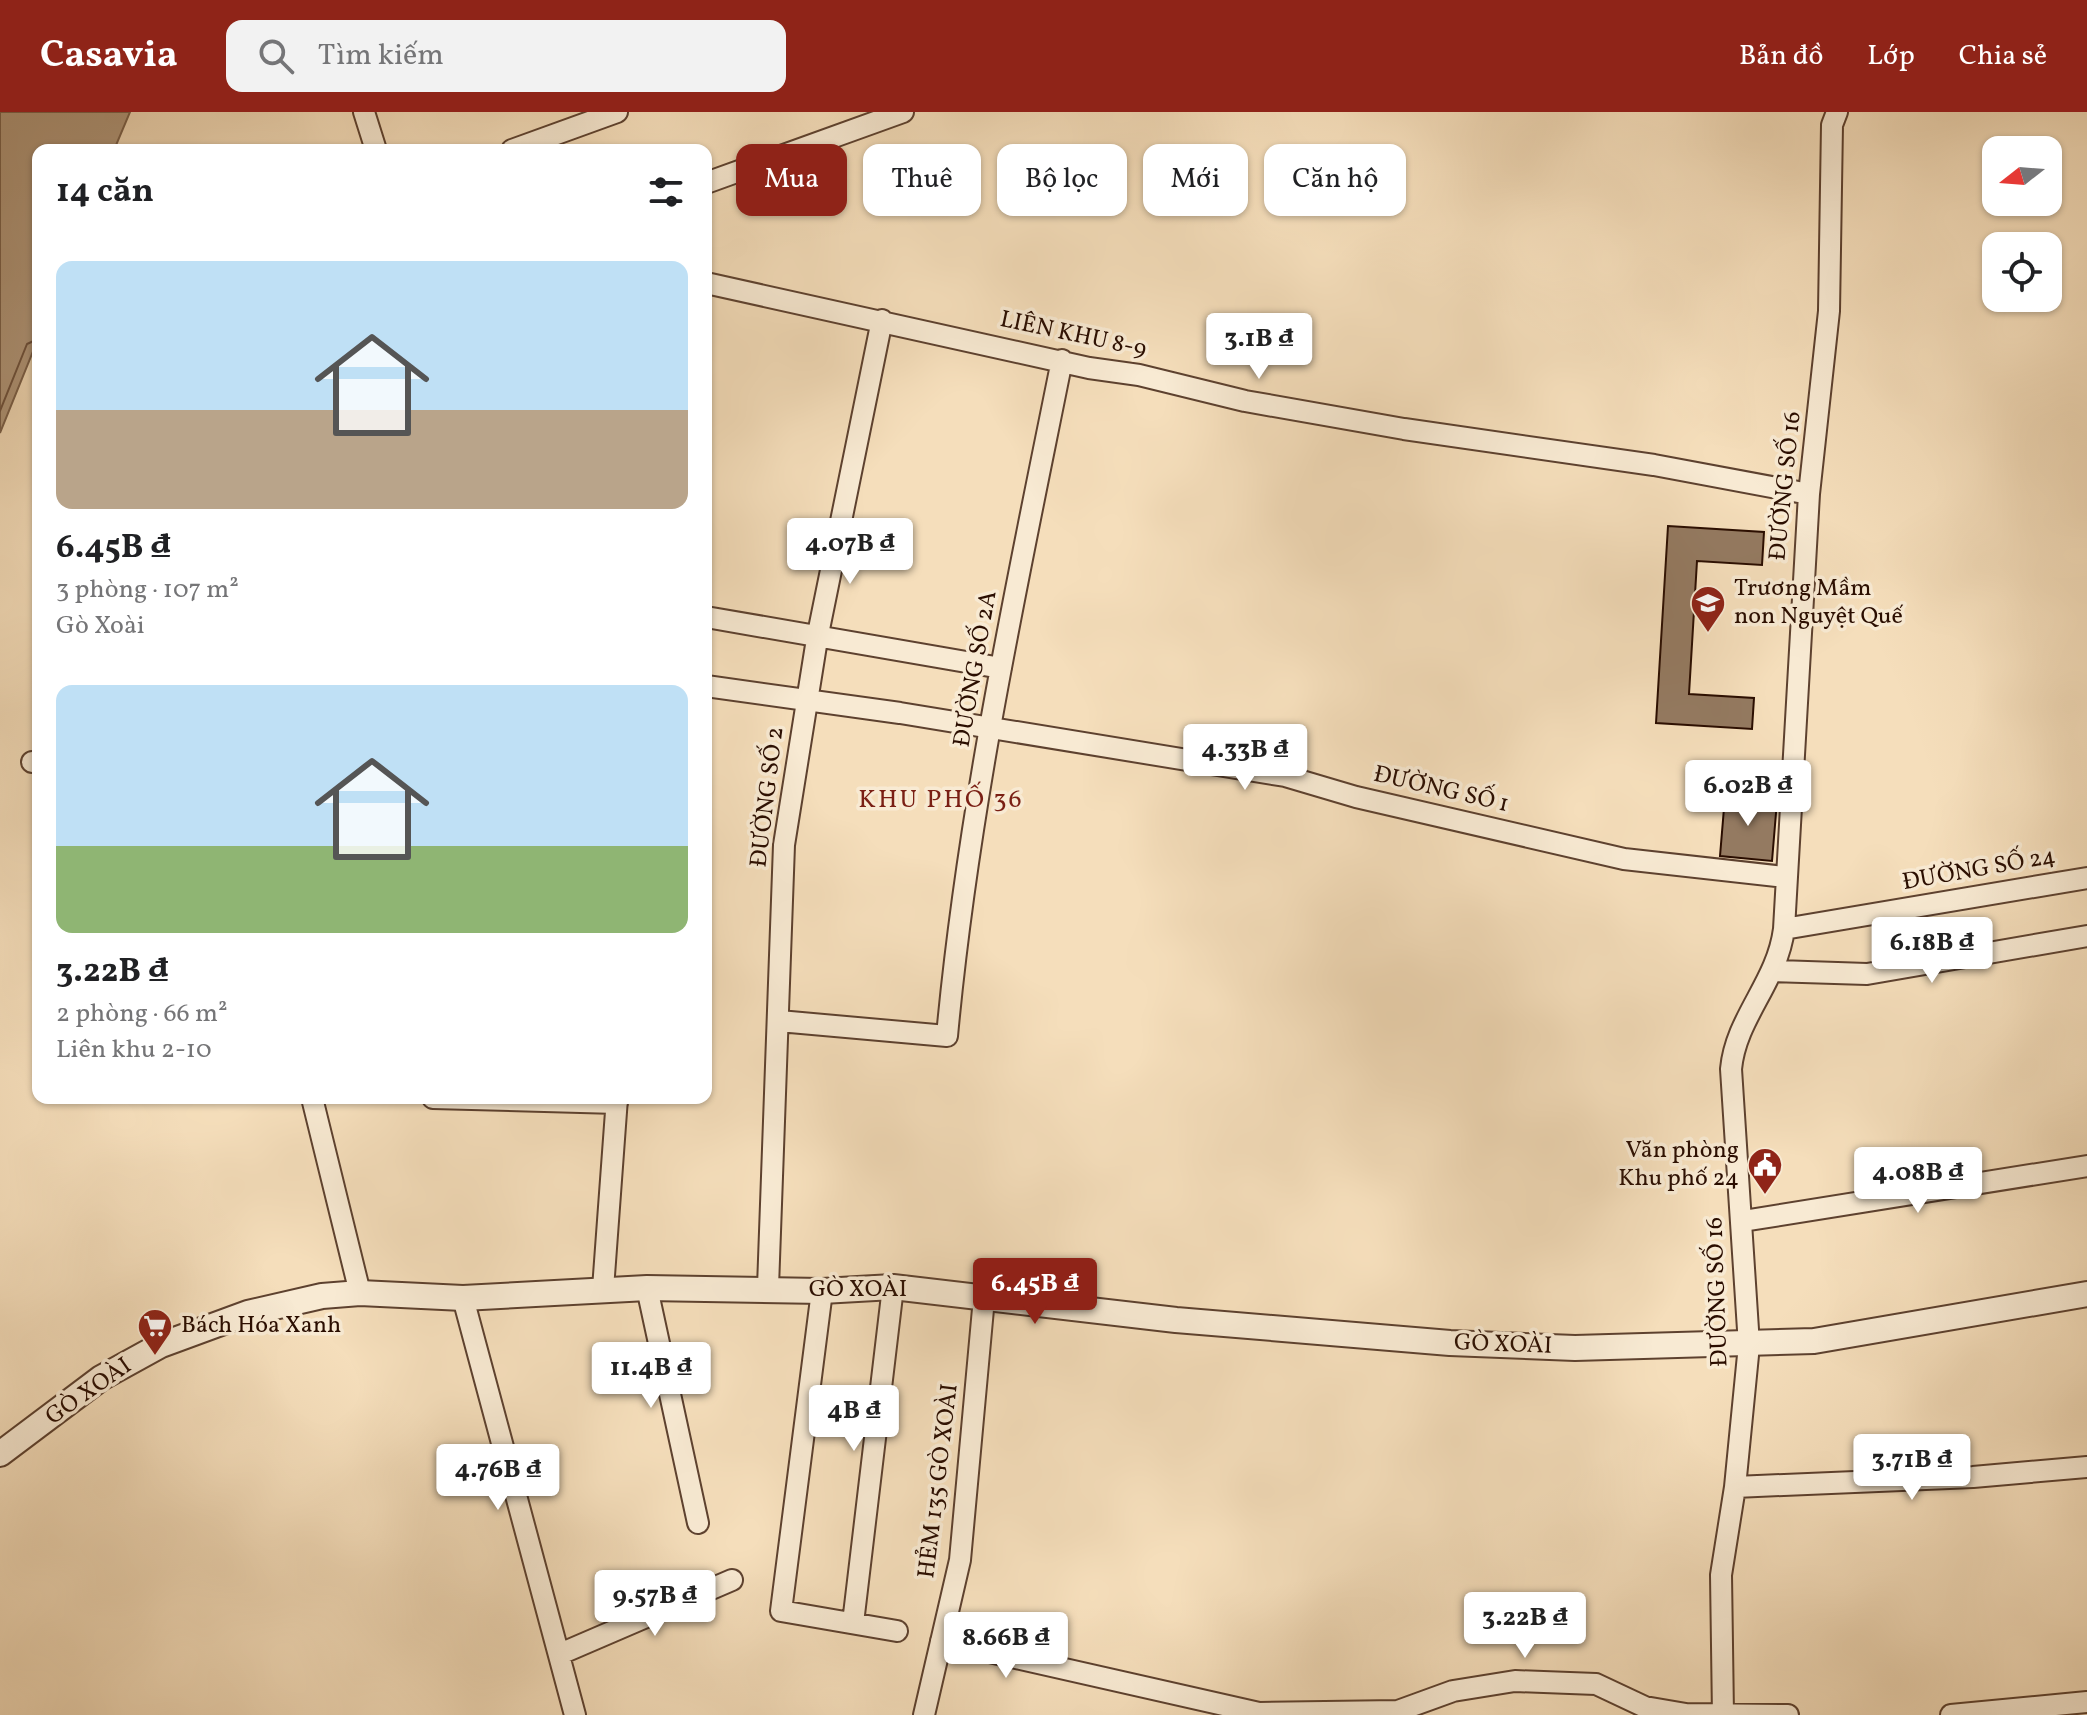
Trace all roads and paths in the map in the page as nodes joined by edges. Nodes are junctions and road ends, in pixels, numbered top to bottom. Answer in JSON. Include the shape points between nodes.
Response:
{"nodes":[{"id":1,"x":364,"y":112,"type":"edge"},
{"id":2,"x":617,"y":112,"type":"edge"},
{"id":3,"x":903,"y":112,"type":"edge"},
{"id":4,"x":1837,"y":112,"type":"edge"},
{"id":5,"x":374,"y":144,"type":"edge"},
{"id":6,"x":529,"y":144,"type":"edge"},
{"id":7,"x":712,"y":181,"type":"edge"},
{"id":8,"x":712,"y":284,"type":"edge"},
{"id":9,"x":882,"y":320,"type":"junction"},
{"id":10,"x":1062,"y":360,"type":"junction"},
{"id":11,"x":1809,"y":494,"type":"junction"},
{"id":12,"x":712,"y":618,"type":"edge"},
{"id":13,"x":817,"y":639,"type":"junction"},
{"id":14,"x":1001,"y":668,"type":"junction"},
{"id":15,"x":712,"y":687,"type":"edge"},
{"id":16,"x":807,"y":700,"type":"junction"},
{"id":17,"x":990,"y":730,"type":"junction"},
{"id":18,"x":1785,"y":877,"type":"junction"},
{"id":19,"x":2087,"y":878,"type":"edge"},
{"id":20,"x":1784,"y":929,"type":"junction"},
{"id":21,"x":2087,"y":936,"type":"edge"},
{"id":22,"x":1774,"y":971,"type":"junction"},
{"id":23,"x":779,"y":1021,"type":"junction"},
{"id":24,"x":313,"y":1104,"type":"edge"},
{"id":25,"x":617,"y":1104,"type":"edge"},
{"id":26,"x":2087,"y":1166,"type":"edge"},
{"id":27,"x":1743,"y":1221,"type":"junction"},
{"id":28,"x":768,"y":1287,"type":"junction"},
{"id":29,"x":893,"y":1287,"type":"junction"},
{"id":30,"x":647,"y":1288,"type":"junction"},
{"id":31,"x":603,"y":1289,"type":"junction"},
{"id":32,"x":822,"y":1291,"type":"junction"},
{"id":33,"x":360,"y":1293,"type":"junction"},
{"id":34,"x":2087,"y":1294,"type":"edge"},
{"id":35,"x":463,"y":1298,"type":"junction"},
{"id":36,"x":984,"y":1298,"type":"junction"},
{"id":37,"x":1749,"y":1345,"type":"junction"},
{"id":38,"x":0,"y":1454,"type":"edge"},
{"id":39,"x":2087,"y":1467,"type":"edge"},
{"id":40,"x":1735,"y":1487,"type":"junction"},
{"id":41,"x":698,"y":1523,"type":"dead end"},
{"id":42,"x":732,"y":1580,"type":"dead end"},
{"id":43,"x":853,"y":1623,"type":"junction"},
{"id":44,"x":897,"y":1631,"type":"dead end"},
{"id":45,"x":941,"y":1641,"type":"junction"},
{"id":46,"x":560,"y":1654,"type":"junction"},
{"id":47,"x":2087,"y":1702,"type":"edge"},
{"id":48,"x":1644,"y":1711,"type":"edge"},
{"id":49,"x":1259,"y":1714,"type":"edge"},
{"id":50,"x":1723,"y":1714,"type":"edge"},
{"id":51,"x":575,"y":1715,"type":"edge"},
{"id":52,"x":924,"y":1715,"type":"edge"},
{"id":53,"x":1788,"y":1715,"type":"edge"},
{"id":54,"x":1951,"y":1715,"type":"edge"}],
"edges":[{"from":1,"to":5,"type":"street"},
{"from":2,"to":6,"type":"street"},
{"from":3,"to":7,"type":"street"},
{"from":4,"to":11,"type":"street","name":"ĐƯỜNG SỐ 16","via":[[1832,125],[1825,357]]},
{"from":8,"to":9,"type":"street","name":"LIÊN KHU 8-9"},
{"from":9,"to":10,"type":"street","name":"LIÊN KHU 8-9"},
{"from":9,"to":13,"type":"street","name":"ĐƯỜNG SỐ 2"},
{"from":10,"to":11,"type":"street","name":"LIÊN KHU 8-9","via":[[1294,409]]},
{"from":10,"to":14,"type":"street","name":"ĐƯỜNG SỐ 2A"},
{"from":11,"to":18,"type":"street","name":"ĐƯỜNG SỐ 16"},
{"from":12,"to":13,"type":"street"},
{"from":13,"to":14,"type":"street"},
{"from":13,"to":16,"type":"street","name":"ĐƯỜNG SỐ 2"},
{"from":14,"to":17,"type":"street","name":"ĐƯỜNG SỐ 2A"},
{"from":15,"to":16,"type":"street","name":"ĐƯỜNG SỐ 1"},
{"from":16,"to":17,"type":"street","name":"ĐƯỜNG SỐ 1"},
{"from":16,"to":23,"type":"street","name":"ĐƯỜNG SỐ 2","via":[[784,845]]},
{"from":17,"to":18,"type":"street","name":"ĐƯỜNG SỐ 1","via":[[1285,776],[1624,859]]},
{"from":17,"to":23,"type":"street","name":"ĐƯỜNG SỐ 2A","via":[[955,941],[947,1036]]},
{"from":18,"to":20,"type":"street","name":"ĐƯỜNG SỐ 16"},
{"from":19,"to":20,"type":"street","name":"ĐƯỜNG SỐ 24"},
{"from":20,"to":22,"type":"street","name":"ĐƯỜNG SỐ 16"},
{"from":21,"to":22,"type":"street","via":[[1867,974]]},
{"from":22,"to":27,"type":"street","name":"ĐƯỜNG SỐ 16","via":[[1744,1022],[1732,1059]]},
{"from":23,"to":28,"type":"street","name":"ĐƯỜNG SỐ 2"},
{"from":24,"to":33,"type":"street"},
{"from":25,"to":31,"type":"street"},
{"from":26,"to":27,"type":"street"},
{"from":27,"to":37,"type":"street","name":"ĐƯỜNG SỐ 16"},
{"from":28,"to":30,"type":"street","name":"GÒ XOÀI"},
{"from":28,"to":32,"type":"street","name":"GÒ XOÀI"},
{"from":29,"to":32,"type":"street","name":"GÒ XOÀI"},
{"from":29,"to":36,"type":"street","name":"GÒ XOÀI"},
{"from":29,"to":43,"type":"street"},
{"from":30,"to":31,"type":"street","name":"GÒ XOÀI"},
{"from":30,"to":41,"type":"street"},
{"from":31,"to":35,"type":"street","name":"GÒ XOÀI"},
{"from":32,"to":43,"type":"street","via":[[781,1611]]},
{"from":33,"to":35,"type":"street","name":"GÒ XOÀI"},
{"from":33,"to":38,"type":"street","name":"GÒ XOÀI","via":[[248,1313],[161,1345],[101,1378]]},
{"from":34,"to":37,"type":"street","name":"GÒ XOÀI","via":[[1850,1336]]},
{"from":35,"to":46,"type":"street"},
{"from":36,"to":37,"type":"street","name":"GÒ XOÀI","via":[[1450,1343],[1575,1348]]},
{"from":36,"to":45,"type":"street","name":"HẺM 135 GÒ XOÀI","via":[[960,1560]]},
{"from":37,"to":40,"type":"street","name":"ĐƯỜNG SỐ 16"},
{"from":39,"to":40,"type":"street"},
{"from":40,"to":50,"type":"street","name":"ĐƯỜNG SỐ 16","via":[[1721,1575]]},
{"from":42,"to":46,"type":"street"},
{"from":43,"to":44,"type":"street"},
{"from":45,"to":49,"type":"street"},
{"from":45,"to":52,"type":"street","name":"HẺM 135 GÒ XOÀI"},
{"from":46,"to":51,"type":"street"},
{"from":47,"to":54,"type":"street"},
{"from":48,"to":49,"type":"street","via":[[1596,1684],[1515,1681],[1453,1691],[1398,1711]]},
{"from":48,"to":50,"type":"street"},
{"from":50,"to":53,"type":"street"}]}
